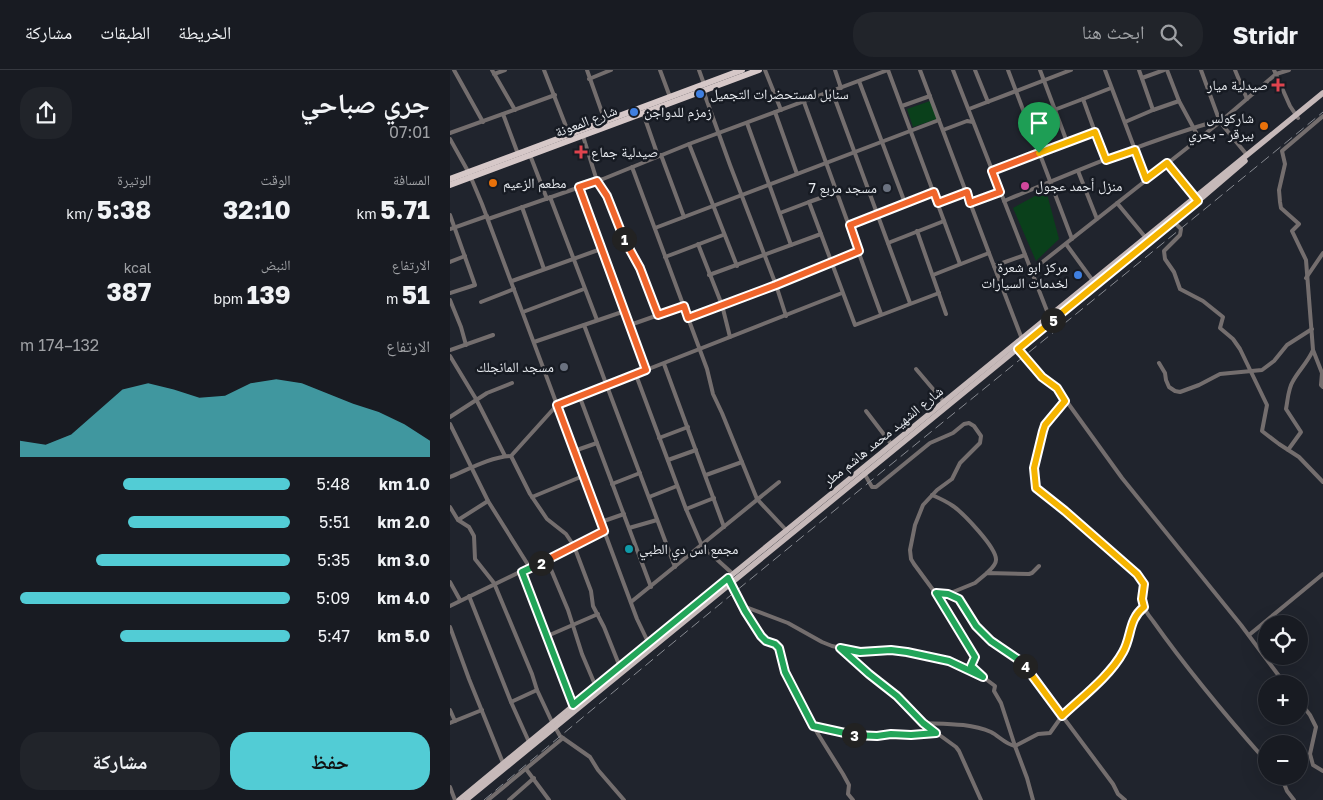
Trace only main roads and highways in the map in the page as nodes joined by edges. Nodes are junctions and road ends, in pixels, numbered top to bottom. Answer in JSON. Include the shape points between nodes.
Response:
{"nodes":[{"id":1,"x":739,"y":70,"type":"edge"},
{"id":2,"x":759,"y":70,"type":"edge"},
{"id":3,"x":704,"y":87,"type":"junction"},
{"id":4,"x":1323,"y":95,"type":"edge"},
{"id":5,"x":1297,"y":116,"type":"junction"},
{"id":6,"x":470,"y":175,"type":"junction"},
{"id":7,"x":450,"y":179,"type":"edge"},
{"id":8,"x":450,"y":185,"type":"edge"},
{"id":9,"x":1196,"y":199,"type":"junction"},
{"id":10,"x":731,"y":578,"type":"junction"},
{"id":11,"x":553,"y":725,"type":"junction"},
{"id":12,"x":517,"y":755,"type":"junction"},
{"id":13,"x":459,"y":800,"type":"edge"},
{"id":14,"x":466,"y":800,"type":"edge"}],
"edges":[{"from":1,"to":3,"type":"highway","name":"شارع المعونة"},
{"from":2,"to":3,"type":"highway","name":"شارع المعونة"},
{"from":3,"to":6,"type":"highway","name":"شارع المعونة","via":[[583,136]]},
{"from":3,"to":6,"type":"highway","name":"شارع المعونة","via":[[570,134]]},
{"from":4,"to":5,"type":"main road","name":"شارع الشهيد محمد هاشم مطر"},
{"from":5,"to":9,"type":"main road","name":"شارع الشهيد محمد هاشم مطر"},
{"from":5,"to":9,"type":"main road","name":"شارع الشهيد محمد هاشم مطر"},
{"from":6,"to":7,"type":"highway","name":"شارع المعونة"},
{"from":6,"to":8,"type":"highway","name":"شارع المعونة"},
{"from":9,"to":10,"type":"main road","name":"شارع الشهيد محمد هاشم مطر"},
{"from":9,"to":10,"type":"main road","name":"شارع الشهيد محمد هاشم مطر","via":[[1018,349]]},
{"from":10,"to":11,"type":"main road","name":"شارع الشهيد محمد هاشم مطر"},
{"from":10,"to":11,"type":"main road","name":"شارع الشهيد محمد هاشم مطر","via":[[573,705]]},
{"from":11,"to":12,"type":"main road","name":"شارع الشهيد محمد هاشم مطر"},
{"from":11,"to":12,"type":"main road","name":"شارع الشهيد محمد هاشم مطر"},
{"from":12,"to":13,"type":"main road","name":"شارع الشهيد محمد هاشم مطر"},
{"from":12,"to":14,"type":"main road","name":"شارع الشهيد محمد هاشم مطر"}]}
